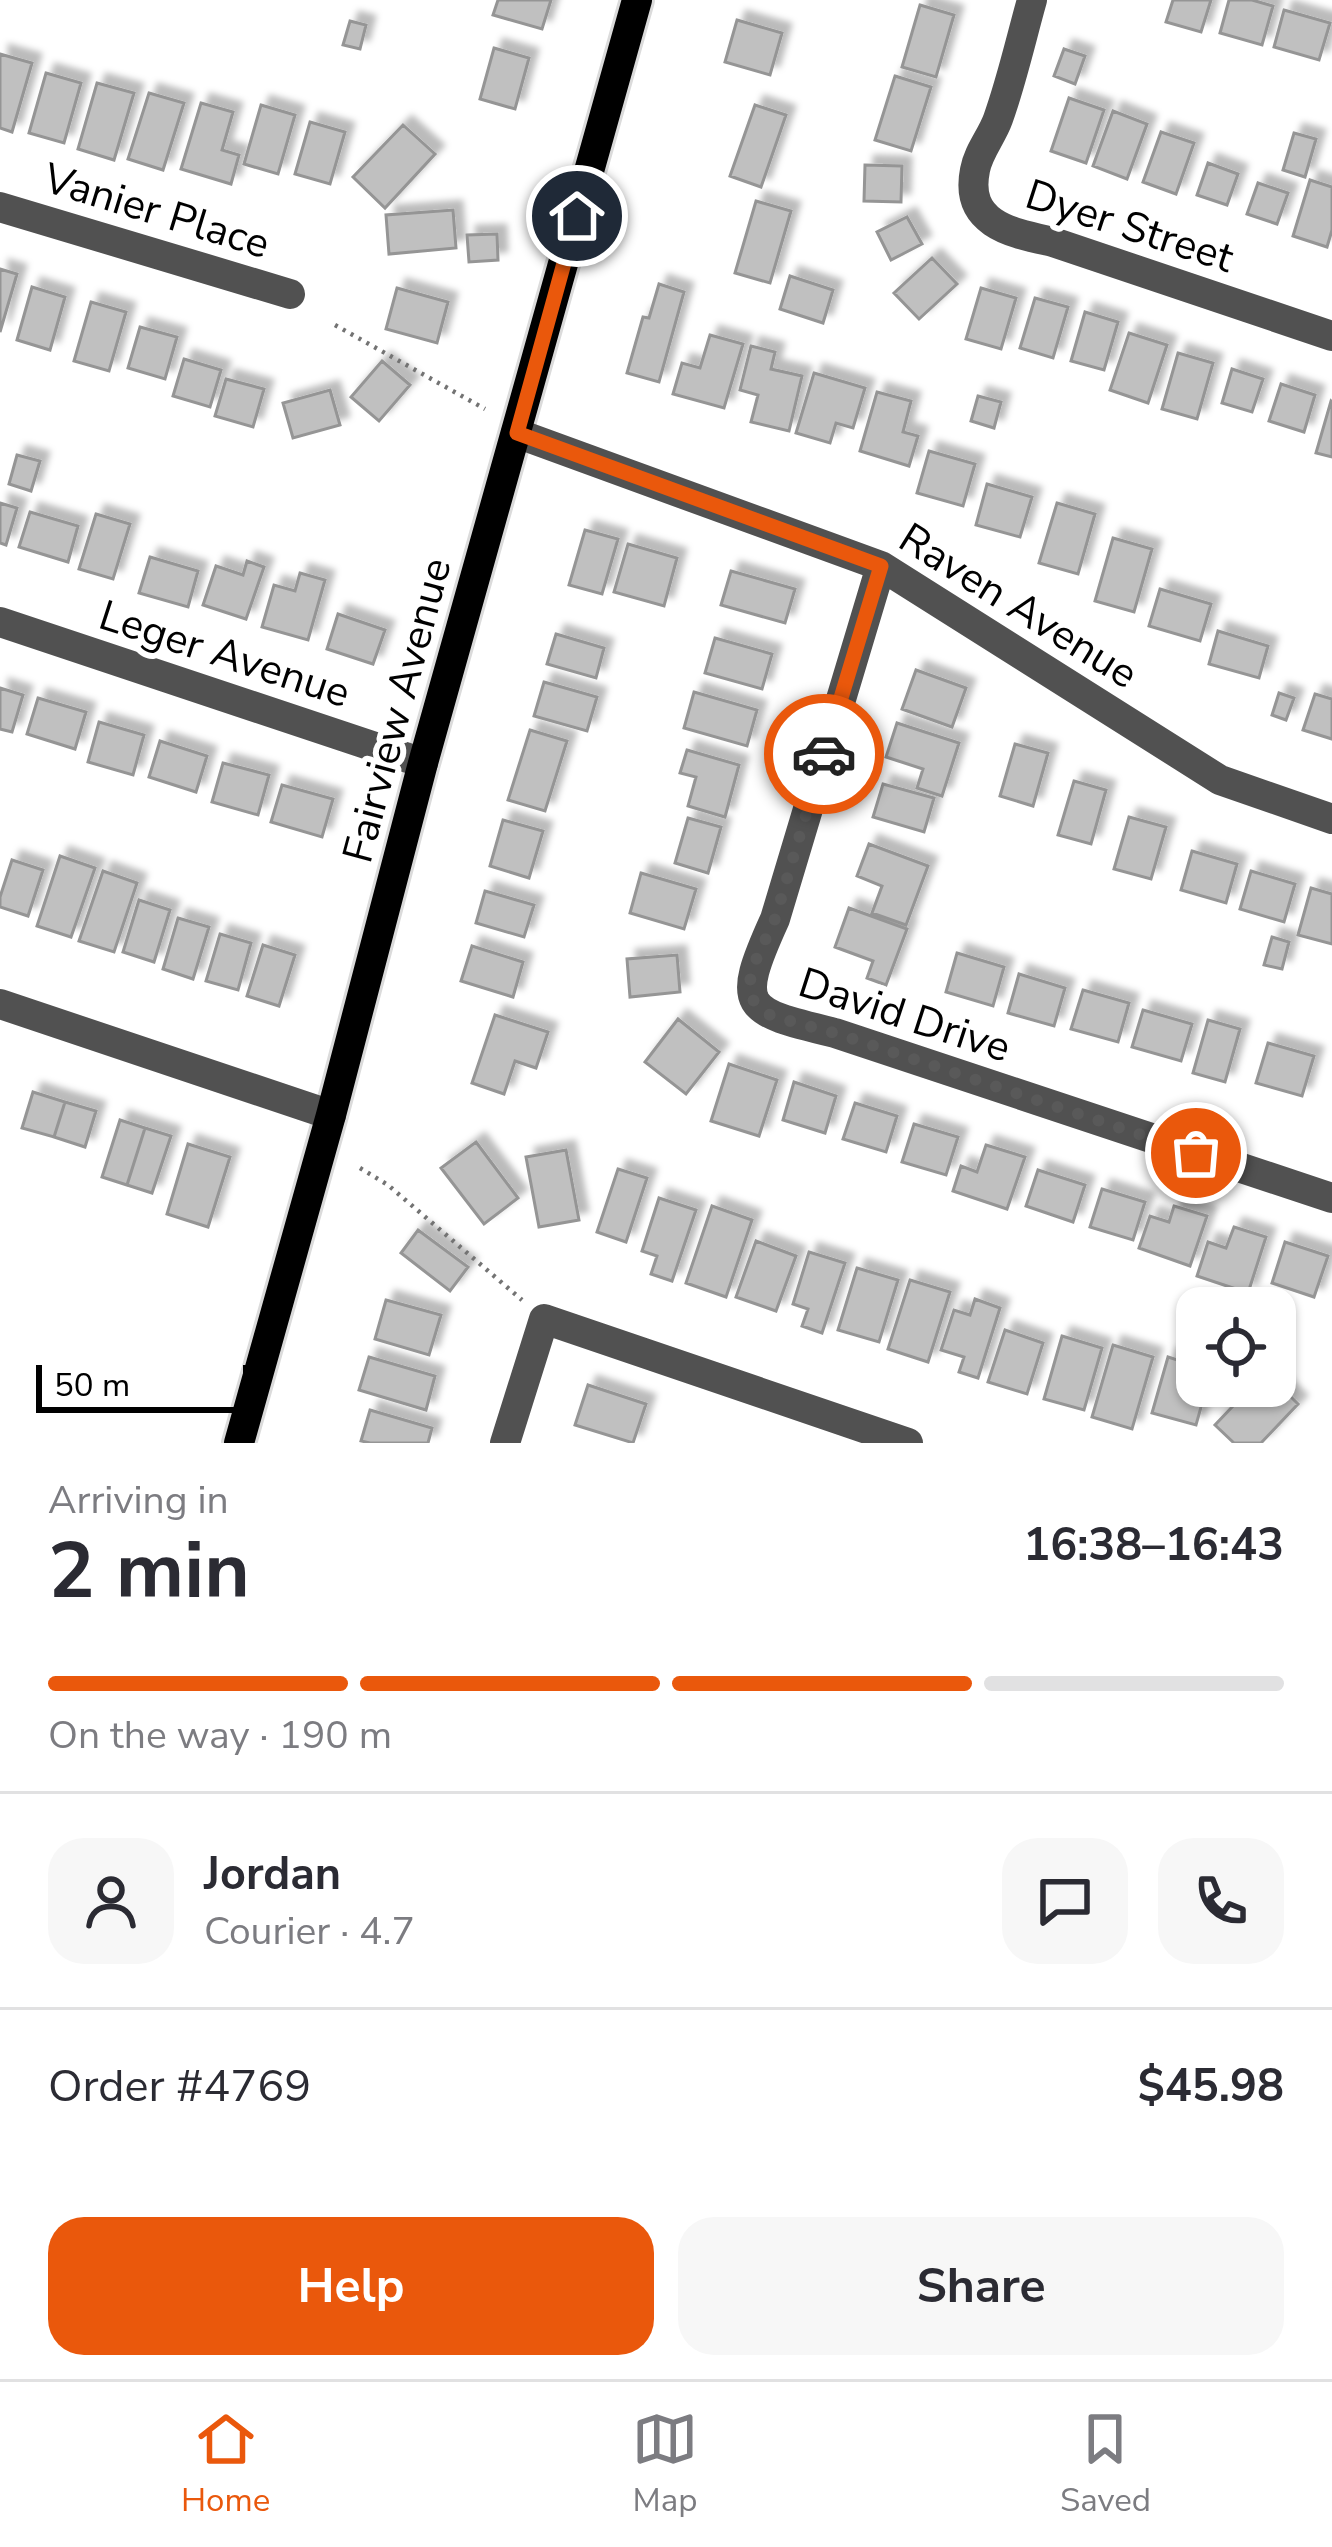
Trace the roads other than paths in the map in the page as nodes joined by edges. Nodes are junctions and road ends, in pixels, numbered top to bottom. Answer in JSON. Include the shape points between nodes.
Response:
{"nodes":[{"id":1,"x":637,"y":0,"type":"edge"},
{"id":2,"x":1032,"y":0,"type":"edge"},
{"id":3,"x":0,"y":207,"type":"edge"},
{"id":4,"x":290,"y":294,"type":"dead end"},
{"id":5,"x":1332,"y":336,"type":"edge"},
{"id":6,"x":517,"y":433,"type":"junction"},
{"id":7,"x":881,"y":566,"type":"junction"},
{"id":8,"x":0,"y":622,"type":"edge"},
{"id":9,"x":423,"y":763,"type":"junction"},
{"id":10,"x":1332,"y":819,"type":"edge"},
{"id":11,"x":0,"y":1004,"type":"edge"},
{"id":12,"x":331,"y":1115,"type":"junction"},
{"id":13,"x":1332,"y":1198,"type":"edge"},
{"id":14,"x":874,"y":1438,"type":"edge"},
{"id":15,"x":239,"y":1443,"type":"edge"},
{"id":16,"x":505,"y":1443,"type":"edge"},
{"id":17,"x":908,"y":1443,"type":"edge"}],
"edges":[{"from":1,"to":6,"type":"main road","name":"Fairview Avenue"},
{"from":2,"to":5,"type":"street","name":"Dyer Street","via":[[998,121],[975,168],[981,212],[996,226]]},
{"from":3,"to":4,"type":"street","name":"Vanier Place"},
{"from":6,"to":7,"type":"street","name":"Raven Avenue"},
{"from":6,"to":9,"type":"main road","name":"Fairview Avenue"},
{"from":7,"to":10,"type":"street","name":"Raven Avenue","via":[[1220,780]]},
{"from":7,"to":13,"type":"street","name":"David Drive","via":[[775,919],[754,964],[753,1000],[771,1016]]},
{"from":8,"to":9,"type":"street","name":"Leger Avenue"},
{"from":9,"to":12,"type":"main road","name":"Fairview Avenue"},
{"from":11,"to":12,"type":"street"},
{"from":12,"to":15,"type":"main road","name":"Fairview Avenue"},
{"from":14,"to":16,"type":"street","via":[[544,1319]]},
{"from":14,"to":17,"type":"street"}]}
